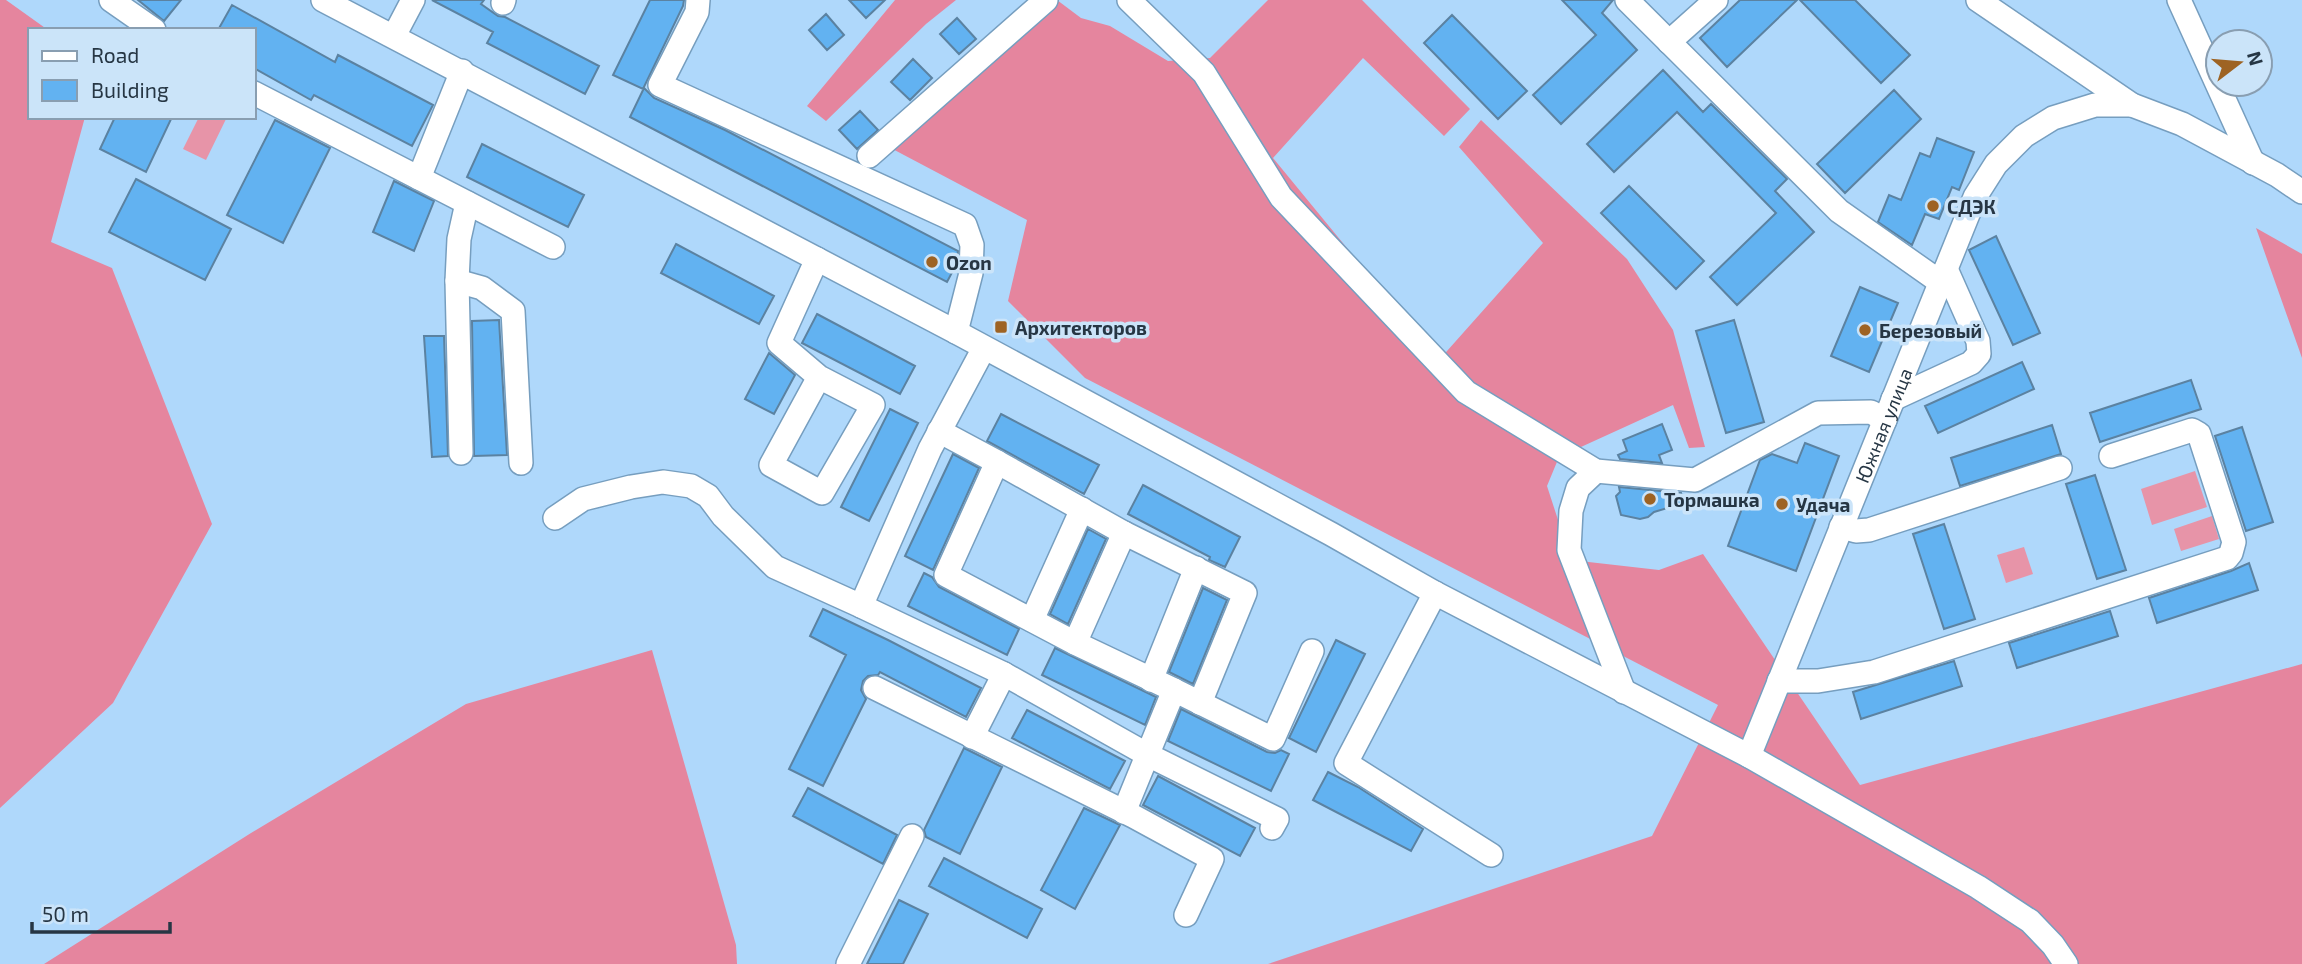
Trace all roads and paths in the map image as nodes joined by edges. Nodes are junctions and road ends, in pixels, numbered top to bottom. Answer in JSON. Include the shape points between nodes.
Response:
{"nodes":[{"id":1,"x":111,"y":0,"type":"edge"},
{"id":2,"x":323,"y":0,"type":"edge"},
{"id":3,"x":413,"y":0,"type":"edge"},
{"id":4,"x":698,"y":0,"type":"edge"},
{"id":5,"x":1046,"y":0,"type":"edge"},
{"id":6,"x":1129,"y":0,"type":"edge"},
{"id":7,"x":1627,"y":0,"type":"edge"},
{"id":8,"x":1716,"y":0,"type":"edge"},
{"id":9,"x":1979,"y":0,"type":"edge"},
{"id":10,"x":2179,"y":0,"type":"edge"},
{"id":11,"x":151,"y":28,"type":"edge"},
{"id":12,"x":394,"y":36,"type":"junction"},
{"id":13,"x":1668,"y":42,"type":"junction"},
{"id":14,"x":462,"y":71,"type":"junction"},
{"id":15,"x":256,"y":94,"type":"edge"},
{"id":16,"x":2132,"y":105,"type":"junction"},
{"id":17,"x":869,"y":156,"type":"dead end"},
{"id":18,"x":2253,"y":163,"type":"junction"},
{"id":19,"x":419,"y":178,"type":"junction"},
{"id":20,"x":2300,"y":190,"type":"edge"},
{"id":21,"x":467,"y":203,"type":"junction"},
{"id":22,"x":552,"y":247,"type":"dead end"},
{"id":23,"x":817,"y":259,"type":"junction"},
{"id":24,"x":1943,"y":276,"type":"junction"},
{"id":25,"x":457,"y":281,"type":"junction"},
{"id":26,"x":956,"y":332,"type":"junction"},
{"id":27,"x":984,"y":348,"type":"junction"},
{"id":28,"x":819,"y":377,"type":"junction"},
{"id":29,"x":1889,"y":410,"type":"junction"},
{"id":30,"x":939,"y":431,"type":"junction"},
{"id":31,"x":461,"y":453,"type":"dead end"},
{"id":32,"x":2111,"y":456,"type":"dead end"},
{"id":33,"x":996,"y":462,"type":"junction"},
{"id":34,"x":521,"y":463,"type":"dead end"},
{"id":35,"x":2060,"y":468,"type":"dead end"},
{"id":36,"x":1596,"y":471,"type":"junction"},
{"id":37,"x":1082,"y":509,"type":"junction"},
{"id":38,"x":555,"y":518,"type":"dead end"},
{"id":39,"x":1841,"y":527,"type":"junction"},
{"id":40,"x":1124,"y":533,"type":"junction"},
{"id":41,"x":1196,"y":568,"type":"junction"},
{"id":42,"x":1435,"y":593,"type":"junction"},
{"id":43,"x":861,"y":606,"type":"junction"},
{"id":44,"x":1032,"y":620,"type":"junction"},
{"id":45,"x":1075,"y":643,"type":"junction"},
{"id":46,"x":1312,"y":651,"type":"dead end"},
{"id":47,"x":1004,"y":674,"type":"junction"},
{"id":48,"x":1151,"y":680,"type":"junction"},
{"id":49,"x":1779,"y":681,"type":"junction"},
{"id":50,"x":875,"y":688,"type":"dead end"},
{"id":51,"x":1174,"y":690,"type":"junction"},
{"id":52,"x":1624,"y":692,"type":"junction"},
{"id":53,"x":1200,"y":703,"type":"junction"},
{"id":54,"x":972,"y":737,"type":"junction"},
{"id":55,"x":1148,"y":755,"type":"junction"},
{"id":56,"x":1749,"y":756,"type":"junction"},
{"id":57,"x":1124,"y":812,"type":"junction"},
{"id":58,"x":1272,"y":828,"type":"dead end"},
{"id":59,"x":912,"y":836,"type":"dead end"},
{"id":60,"x":1491,"y":855,"type":"dead end"},
{"id":61,"x":1186,"y":915,"type":"dead end"},
{"id":62,"x":848,"y":964,"type":"edge"},
{"id":63,"x":2066,"y":964,"type":"edge"}],
"edges":[{"from":1,"to":11,"type":"street"},
{"from":2,"to":12,"type":"street"},
{"from":3,"to":12,"type":"street"},
{"from":4,"to":26,"type":"street","via":[[697,12],[660,85],[965,225],[972,245],[971,273]]},
{"from":5,"to":17,"type":"street"},
{"from":6,"to":36,"type":"street","via":[[1203,73],[1281,197],[1466,392]]},
{"from":7,"to":13,"type":"street"},
{"from":8,"to":13,"type":"street"},
{"from":9,"to":16,"type":"street"},
{"from":10,"to":18,"type":"street"},
{"from":12,"to":14,"type":"street"},
{"from":13,"to":24,"type":"street","via":[[1839,211]]},
{"from":14,"to":19,"type":"street"},
{"from":14,"to":23,"type":"street"},
{"from":15,"to":19,"type":"street"},
{"from":16,"to":18,"type":"street","via":[[2182,124]]},
{"from":16,"to":24,"type":"street","name":"Южная улица","via":[[2076,109],[2024,136],[1996,164],[1975,197]]},
{"from":18,"to":20,"type":"street"},
{"from":19,"to":21,"type":"street"},
{"from":21,"to":22,"type":"street"},
{"from":21,"to":25,"type":"street"},
{"from":23,"to":26,"type":"street"},
{"from":23,"to":28,"type":"street","via":[[779,343]]},
{"from":24,"to":29,"type":"street","name":"Южная улица"},
{"from":24,"to":29,"type":"street","via":[[1978,341],[1979,354]]},
{"from":25,"to":31,"type":"street"},
{"from":25,"to":34,"type":"street","via":[[482,288],[513,311]]},
{"from":26,"to":27,"type":"street"},
{"from":27,"to":30,"type":"street"},
{"from":27,"to":42,"type":"street"},
{"from":28,"to":28,"type":"street","via":[[771,465],[822,493],[873,405]]},
{"from":29,"to":36,"type":"street","via":[[1818,413],[1695,480]]},
{"from":29,"to":39,"type":"street","name":"Южная улица"},
{"from":30,"to":33,"type":"street"},
{"from":30,"to":43,"type":"street"},
{"from":32,"to":49,"type":"street","via":[[2192,430],[2199,434],[2234,542],[2227,558],[1874,672],[1818,681]]},
{"from":33,"to":37,"type":"street"},
{"from":33,"to":44,"type":"street","via":[[946,575]]},
{"from":35,"to":39,"type":"street","via":[[1869,530]]},
{"from":36,"to":52,"type":"street","via":[[1578,488],[1571,511],[1569,550]]},
{"from":37,"to":40,"type":"street"},
{"from":37,"to":44,"type":"street"},
{"from":38,"to":43,"type":"street","via":[[583,499],[631,487],[663,482],[691,486],[708,496],[775,567]]},
{"from":39,"to":49,"type":"street","name":"Южная улица"},
{"from":40,"to":41,"type":"street"},
{"from":40,"to":45,"type":"street"},
{"from":41,"to":48,"type":"street"},
{"from":41,"to":53,"type":"street","via":[[1245,593]]},
{"from":42,"to":52,"type":"street"},
{"from":42,"to":60,"type":"street","via":[[1346,764]]},
{"from":43,"to":47,"type":"street"},
{"from":44,"to":45,"type":"street"},
{"from":45,"to":48,"type":"street"},
{"from":46,"to":53,"type":"street","via":[[1273,739]]},
{"from":47,"to":54,"type":"street"},
{"from":47,"to":55,"type":"street"},
{"from":48,"to":51,"type":"street"},
{"from":49,"to":56,"type":"street","name":"Южная улица"},
{"from":50,"to":54,"type":"street"},
{"from":51,"to":53,"type":"street"},
{"from":51,"to":55,"type":"street"},
{"from":52,"to":56,"type":"street"},
{"from":54,"to":57,"type":"street"},
{"from":55,"to":57,"type":"street"},
{"from":55,"to":58,"type":"street","via":[[1277,818]]},
{"from":56,"to":63,"type":"street","via":[[2030,921]]},
{"from":57,"to":61,"type":"street","via":[[1212,859]]},
{"from":59,"to":62,"type":"street"}]}
